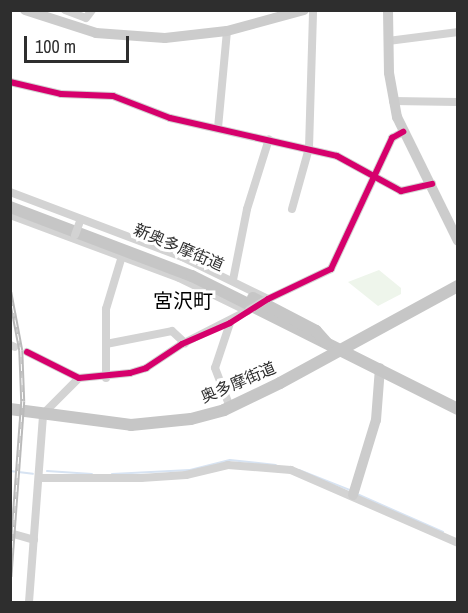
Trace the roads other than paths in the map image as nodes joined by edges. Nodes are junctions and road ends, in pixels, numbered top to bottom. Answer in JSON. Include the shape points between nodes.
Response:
{"nodes":[{"id":1,"x":25,"y":10,"type":"edge"},
{"id":2,"x":65,"y":10,"type":"edge"},
{"id":3,"x":92,"y":10,"type":"edge"},
{"id":4,"x":304,"y":10,"type":"edge"},
{"id":5,"x":313,"y":10,"type":"edge"},
{"id":6,"x":388,"y":10,"type":"edge"},
{"id":7,"x":227,"y":31,"type":"junction"},
{"id":8,"x":458,"y":32,"type":"edge"},
{"id":9,"x":388,"y":41,"type":"junction"},
{"id":10,"x":10,"y":82,"type":"edge"},
{"id":11,"x":393,"y":101,"type":"junction"},
{"id":12,"x":458,"y":102,"type":"edge"},
{"id":13,"x":218,"y":128,"type":"junction"},
{"id":14,"x":403,"y":132,"type":"junction"},
{"id":15,"x":269,"y":139,"type":"junction"},
{"id":16,"x":309,"y":148,"type":"junction"},
{"id":17,"x":374,"y":173,"type":"junction"},
{"id":18,"x":432,"y":184,"type":"junction"},
{"id":19,"x":10,"y":192,"type":"edge"},
{"id":20,"x":10,"y":199,"type":"edge"},
{"id":21,"x":10,"y":207,"type":"edge"},
{"id":22,"x":292,"y":209,"type":"dead end"},
{"id":23,"x":10,"y":215,"type":"edge"},
{"id":24,"x":81,"y":219,"type":"junction"},
{"id":25,"x":74,"y":237,"type":"junction"},
{"id":26,"x":458,"y":241,"type":"edge"},
{"id":27,"x":122,"y":255,"type":"junction"},
{"id":28,"x":233,"y":280,"type":"junction"},
{"id":29,"x":458,"y":286,"type":"edge"},
{"id":30,"x":266,"y":300,"type":"junction"},
{"id":31,"x":248,"y":311,"type":"junction"},
{"id":32,"x":230,"y":323,"type":"junction"},
{"id":33,"x":326,"y":342,"type":"junction"},
{"id":34,"x":185,"y":343,"type":"junction"},
{"id":35,"x":106,"y":344,"type":"junction"},
{"id":36,"x":343,"y":350,"type":"junction"},
{"id":37,"x":27,"y":352,"type":"dead end"},
{"id":38,"x":380,"y":368,"type":"junction"},
{"id":39,"x":79,"y":378,"type":"junction"},
{"id":40,"x":106,"y":378,"type":"junction"},
{"id":41,"x":230,"y":407,"type":"junction"},
{"id":42,"x":10,"y":409,"type":"edge"},
{"id":43,"x":458,"y":409,"type":"edge"},
{"id":44,"x":43,"y":414,"type":"junction"},
{"id":45,"x":40,"y":478,"type":"junction"},
{"id":46,"x":353,"y":492,"type":"junction"},
{"id":47,"x":10,"y":533,"type":"edge"},
{"id":48,"x":34,"y":540,"type":"junction"},
{"id":49,"x":458,"y":543,"type":"edge"},
{"id":50,"x":29,"y":603,"type":"edge"}],
"edges":[{"from":1,"to":7,"type":"street","via":[[96,33],[165,38]]},
{"from":2,"to":3,"type":"street","via":[[86,18]]},
{"from":4,"to":7,"type":"street"},
{"from":5,"to":16,"type":"street"},
{"from":6,"to":9,"type":"street"},
{"from":7,"to":13,"type":"street"},
{"from":8,"to":9,"type":"street"},
{"from":9,"to":11,"type":"street"},
{"from":10,"to":13,"type":"street","via":[[61,94],[113,96],[170,118]]},
{"from":11,"to":12,"type":"street"},
{"from":11,"to":14,"type":"street"},
{"from":13,"to":15,"type":"street"},
{"from":14,"to":17,"type":"street","via":[[392,138]]},
{"from":14,"to":18,"type":"street"},
{"from":15,"to":16,"type":"street"},
{"from":15,"to":28,"type":"street","via":[[247,208]]},
{"from":16,"to":17,"type":"street"},
{"from":16,"to":22,"type":"street"},
{"from":17,"to":18,"type":"street","via":[[401,191]]},
{"from":17,"to":30,"type":"street","via":[[332,269]]},
{"from":18,"to":26,"type":"street"},
{"from":19,"to":24,"type":"street"},
{"from":20,"to":33,"type":"main road","name":"新奥多摩街道","via":[[195,269],[316,331]]},
{"from":21,"to":33,"type":"main road","name":"新奥多摩街道","via":[[182,272],[312,339]]},
{"from":23,"to":25,"type":"street"},
{"from":24,"to":25,"type":"street","bridge":true},
{"from":24,"to":28,"type":"street"},
{"from":25,"to":27,"type":"street"},
{"from":27,"to":31,"type":"street"},
{"from":27,"to":35,"type":"street","via":[[106,309]]},
{"from":28,"to":30,"type":"street"},
{"from":29,"to":36,"type":"main road","name":"奥多摩街道"},
{"from":30,"to":31,"type":"street","bridge":true},
{"from":31,"to":32,"type":"street"},
{"from":32,"to":34,"type":"street"},
{"from":32,"to":41,"type":"street","via":[[215,368]]},
{"from":33,"to":36,"type":"main road","name":"新奥多摩街道"},
{"from":34,"to":35,"type":"street","via":[[172,331]]},
{"from":34,"to":40,"type":"street","via":[[146,368]]},
{"from":35,"to":40,"type":"street"},
{"from":36,"to":38,"type":"main road","name":"新奥多摩街道"},
{"from":36,"to":41,"type":"main road","name":"奥多摩街道"},
{"from":37,"to":39,"type":"street"},
{"from":38,"to":43,"type":"main road","name":"新奥多摩街道"},
{"from":38,"to":46,"type":"street","via":[[376,420]]},
{"from":39,"to":40,"type":"street"},
{"from":39,"to":44,"type":"street"},
{"from":41,"to":44,"type":"main road","name":"奥多摩街道","via":[[153,426]]},
{"from":42,"to":44,"type":"main road","name":"奥多摩街道"},
{"from":44,"to":45,"type":"street"},
{"from":45,"to":46,"type":"street","via":[[186,475],[228,465],[291,470]]},
{"from":45,"to":48,"type":"street"},
{"from":46,"to":49,"type":"street"},
{"from":47,"to":48,"type":"street"},
{"from":48,"to":50,"type":"street"}]}
